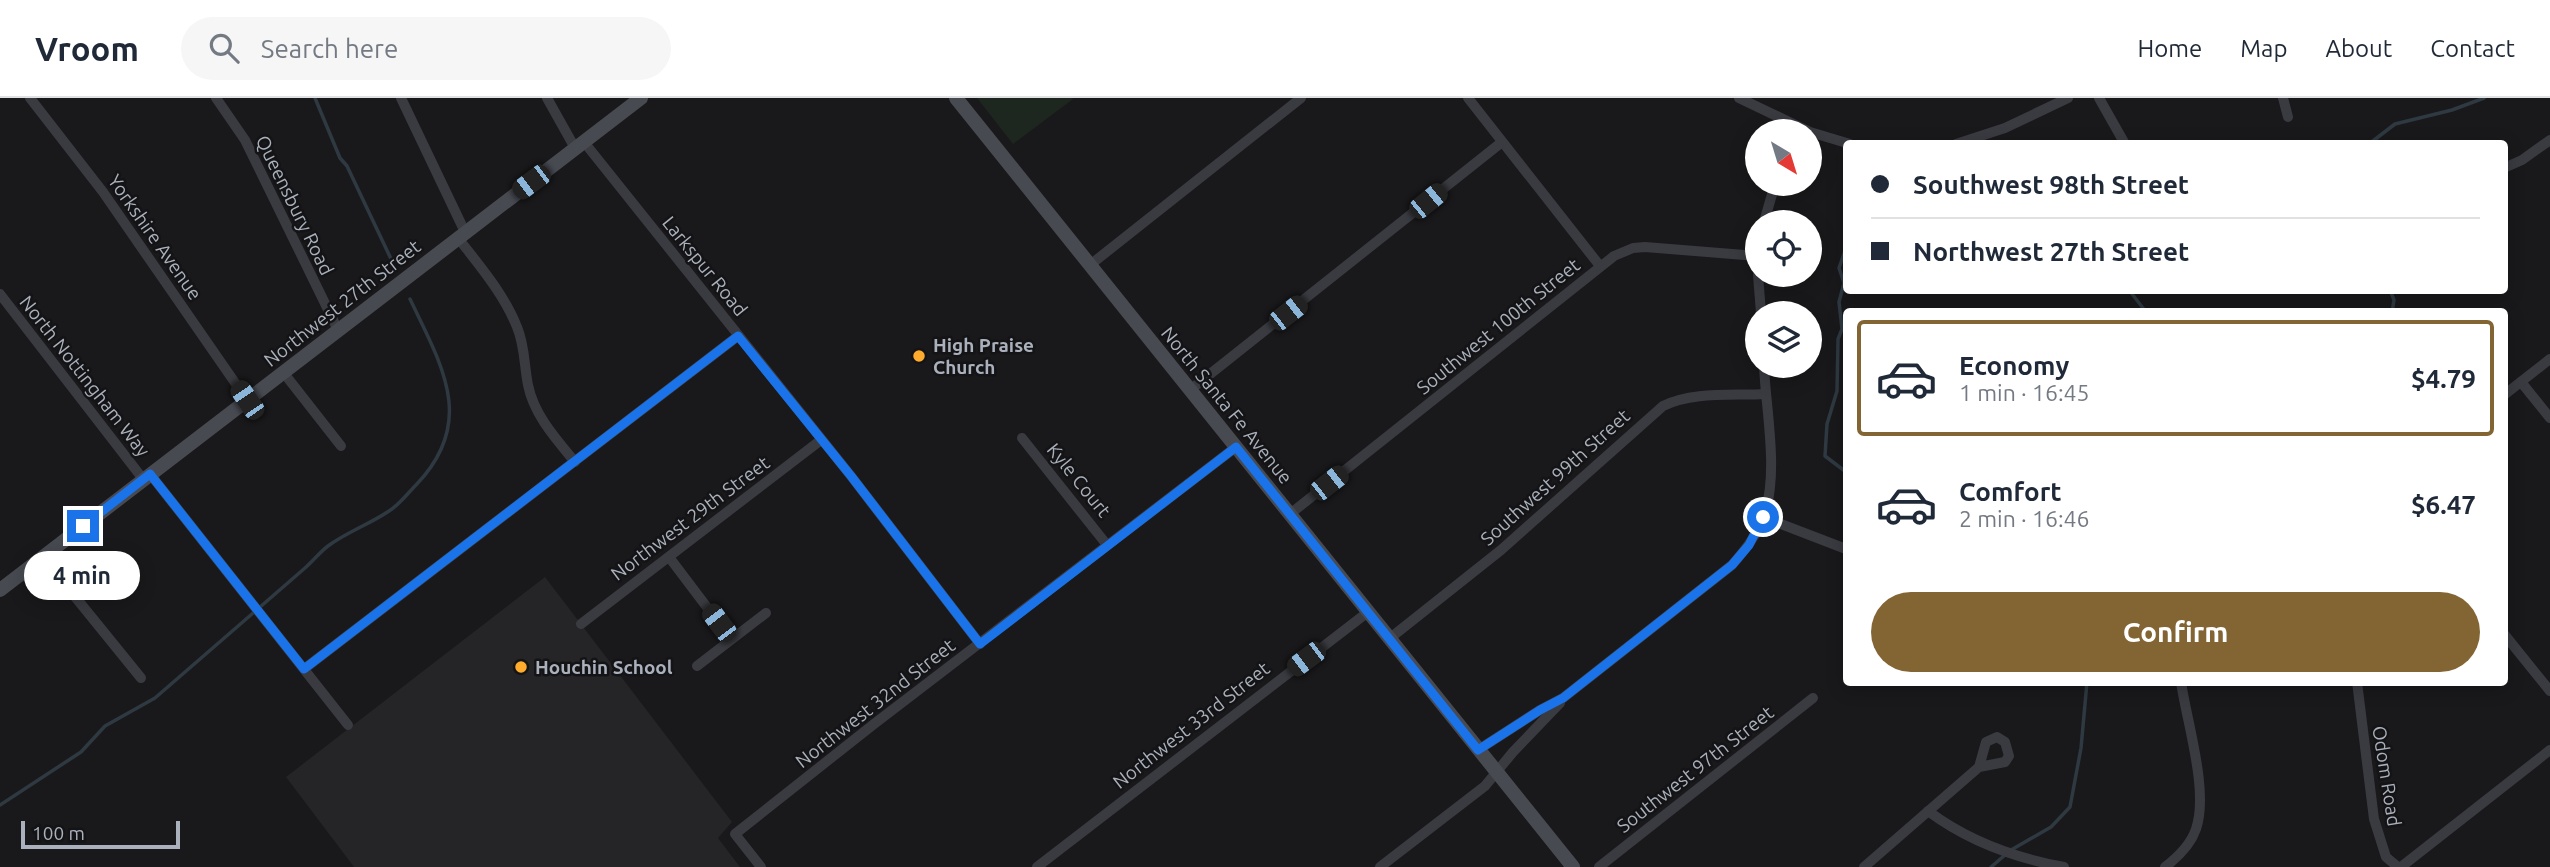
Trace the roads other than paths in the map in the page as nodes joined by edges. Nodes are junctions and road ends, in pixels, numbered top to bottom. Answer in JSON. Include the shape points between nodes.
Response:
{"nodes":[{"id":1,"x":30,"y":98,"type":"edge"},
{"id":2,"x":216,"y":98,"type":"edge"},
{"id":3,"x":401,"y":98,"type":"edge"},
{"id":4,"x":547,"y":98,"type":"edge"},
{"id":5,"x":641,"y":98,"type":"edge"},
{"id":6,"x":956,"y":98,"type":"edge"},
{"id":7,"x":1301,"y":98,"type":"edge"},
{"id":8,"x":1468,"y":98,"type":"edge"},
{"id":9,"x":1739,"y":98,"type":"edge"},
{"id":10,"x":2068,"y":98,"type":"edge"},
{"id":11,"x":2099,"y":98,"type":"edge"},
{"id":12,"x":2283,"y":98,"type":"edge"},
{"id":13,"x":2288,"y":117,"type":"dead end"},
{"id":14,"x":1778,"y":119,"type":"edge"},
{"id":15,"x":1822,"y":136,"type":"edge"},
{"id":16,"x":1971,"y":140,"type":"edge"},
{"id":17,"x":2123,"y":140,"type":"edge"},
{"id":18,"x":2550,"y":140,"type":"edge"},
{"id":19,"x":1502,"y":142,"type":"junction"},
{"id":20,"x":1843,"y":142,"type":"edge"},
{"id":21,"x":579,"y":145,"type":"junction"},
{"id":22,"x":2508,"y":166,"type":"edge"},
{"id":23,"x":462,"y":235,"type":"junction"},
{"id":24,"x":1745,"y":255,"type":"edge"},
{"id":25,"x":1090,"y":265,"type":"junction"},
{"id":26,"x":1601,"y":266,"type":"junction"},
{"id":27,"x":0,"y":294,"type":"edge"},
{"id":28,"x":338,"y":330,"type":"junction"},
{"id":29,"x":738,"y":336,"type":"junction"},
{"id":30,"x":2550,"y":359,"type":"edge"},
{"id":31,"x":283,"y":372,"type":"junction"},
{"id":32,"x":1764,"y":378,"type":"edge"},
{"id":33,"x":2521,"y":382,"type":"junction"},
{"id":34,"x":1190,"y":390,"type":"junction"},
{"id":35,"x":2508,"y":392,"type":"edge"},
{"id":36,"x":1765,"y":394,"type":"junction"},
{"id":37,"x":247,"y":400,"type":"junction"},
{"id":38,"x":2550,"y":418,"type":"edge"},
{"id":39,"x":1022,"y":438,"type":"dead end"},
{"id":40,"x":821,"y":440,"type":"junction"},
{"id":41,"x":341,"y":446,"type":"dead end"},
{"id":42,"x":1236,"y":447,"type":"junction"},
{"id":43,"x":575,"y":462,"type":"junction"},
{"id":44,"x":147,"y":477,"type":"junction"},
{"id":45,"x":1290,"y":514,"type":"junction"},
{"id":46,"x":1763,"y":517,"type":"junction"},
{"id":47,"x":1107,"y":545,"type":"junction"},
{"id":48,"x":1843,"y":548,"type":"edge"},
{"id":49,"x":43,"y":556,"type":"junction"},
{"id":50,"x":669,"y":557,"type":"junction"},
{"id":51,"x":0,"y":590,"type":"edge"},
{"id":52,"x":1368,"y":612,"type":"junction"},
{"id":53,"x":766,"y":613,"type":"dead end"},
{"id":54,"x":580,"y":624,"type":"dead end"},
{"id":55,"x":731,"y":639,"type":"junction"},
{"id":56,"x":1389,"y":639,"type":"junction"},
{"id":57,"x":2508,"y":639,"type":"edge"},
{"id":58,"x":980,"y":644,"type":"junction"},
{"id":59,"x":696,"y":666,"type":"dead end"},
{"id":60,"x":304,"y":669,"type":"junction"},
{"id":61,"x":141,"y":678,"type":"dead end"},
{"id":62,"x":2182,"y":686,"type":"edge"},
{"id":63,"x":2357,"y":686,"type":"edge"},
{"id":64,"x":2550,"y":691,"type":"edge"},
{"id":65,"x":1563,"y":698,"type":"junction"},
{"id":66,"x":1813,"y":698,"type":"dead end"},
{"id":67,"x":348,"y":725,"type":"dead end"},
{"id":68,"x":1478,"y":750,"type":"junction"},
{"id":69,"x":2550,"y":750,"type":"edge"},
{"id":70,"x":1979,"y":767,"type":"dead end"},
{"id":71,"x":1496,"y":772,"type":"junction"},
{"id":72,"x":1928,"y":811,"type":"junction"},
{"id":73,"x":761,"y":867,"type":"edge"},
{"id":74,"x":1037,"y":867,"type":"edge"},
{"id":75,"x":1380,"y":867,"type":"edge"},
{"id":76,"x":1573,"y":867,"type":"edge"},
{"id":77,"x":1600,"y":867,"type":"edge"},
{"id":78,"x":1864,"y":867,"type":"edge"},
{"id":79,"x":2064,"y":867,"type":"edge"},
{"id":80,"x":2165,"y":867,"type":"edge"},
{"id":81,"x":2400,"y":867,"type":"edge"}],
"edges":[{"from":1,"to":37,"type":"street","name":"Yorkshire Avenue","via":[[103,192]]},
{"from":2,"to":28,"type":"street","name":"Queensbury Road","via":[[245,140]]},
{"from":3,"to":23,"type":"street"},
{"from":4,"to":21,"type":"street","name":"Larkspur Road"},
{"from":5,"to":21,"type":"main road","name":"Northwest 27th Street"},
{"from":6,"to":25,"type":"main road","name":"North Santa Fe Avenue"},
{"from":7,"to":25,"type":"street"},
{"from":8,"to":19,"type":"street"},
{"from":9,"to":14,"type":"street"},
{"from":10,"to":16,"type":"street"},
{"from":11,"to":17,"type":"street"},
{"from":12,"to":13,"type":"street"},
{"from":15,"to":20,"type":"street"},
{"from":18,"to":22,"type":"street"},
{"from":19,"to":26,"type":"street"},
{"from":19,"to":34,"type":"street"},
{"from":21,"to":23,"type":"main road","name":"Northwest 27th Street"},
{"from":21,"to":29,"type":"street","name":"Larkspur Road"},
{"from":23,"to":28,"type":"main road","name":"Northwest 27th Street"},
{"from":23,"to":43,"type":"street","via":[[522,338],[532,400]]},
{"from":24,"to":26,"type":"street","name":"Southwest 100th Street","via":[[1633,248]]},
{"from":25,"to":34,"type":"main road","name":"North Santa Fe Avenue"},
{"from":26,"to":45,"type":"street","name":"Southwest 100th Street"},
{"from":27,"to":44,"type":"street","name":"North Nottingham Way"},
{"from":28,"to":31,"type":"main road","name":"Northwest 27th Street"},
{"from":29,"to":40,"type":"street","name":"Larkspur Road"},
{"from":29,"to":43,"type":"street"},
{"from":30,"to":33,"type":"street"},
{"from":31,"to":37,"type":"main road","name":"Northwest 27th Street"},
{"from":31,"to":41,"type":"street"},
{"from":32,"to":36,"type":"street"},
{"from":33,"to":35,"type":"street"},
{"from":33,"to":38,"type":"street"},
{"from":34,"to":42,"type":"main road","name":"North Santa Fe Avenue"},
{"from":36,"to":46,"type":"street","via":[[1770,479]]},
{"from":36,"to":56,"type":"street","name":"Southwest 99th Street","via":[[1699,397],[1663,405],[1501,550]]},
{"from":37,"to":44,"type":"main road","name":"Northwest 27th Street"},
{"from":39,"to":47,"type":"street","name":"Kyle Court"},
{"from":40,"to":50,"type":"street","name":"Northwest 29th Street"},
{"from":40,"to":58,"type":"street","name":"Larkspur Road"},
{"from":42,"to":45,"type":"main road","name":"North Santa Fe Avenue"},
{"from":42,"to":47,"type":"street","name":"Northwest 32nd Street"},
{"from":43,"to":60,"type":"street"},
{"from":44,"to":49,"type":"main road","name":"Northwest 27th Street"},
{"from":44,"to":60,"type":"street","name":"North Nottingham Way"},
{"from":45,"to":52,"type":"main road","name":"North Santa Fe Avenue"},
{"from":46,"to":48,"type":"street"},
{"from":46,"to":65,"type":"street","via":[[1732,565]]},
{"from":47,"to":58,"type":"street","name":"Northwest 32nd Street"},
{"from":49,"to":51,"type":"main road","name":"Northwest 27th Street"},
{"from":49,"to":61,"type":"street"},
{"from":50,"to":54,"type":"street","name":"Northwest 29th Street"},
{"from":50,"to":55,"type":"street"},
{"from":52,"to":56,"type":"main road","name":"North Santa Fe Avenue"},
{"from":52,"to":74,"type":"street","name":"Northwest 33rd Street"},
{"from":53,"to":55,"type":"street"},
{"from":55,"to":59,"type":"street"},
{"from":56,"to":68,"type":"main road","name":"North Santa Fe Avenue"},
{"from":57,"to":64,"type":"street"},
{"from":58,"to":73,"type":"street","name":"Northwest 32nd Street","via":[[735,834]]},
{"from":60,"to":67,"type":"street","name":"North Nottingham Way"},
{"from":62,"to":80,"type":"street","via":[[2200,812],[2190,841]]},
{"from":63,"to":81,"type":"street","name":"Odom Road","via":[[2374,819],[2386,857]]},
{"from":65,"to":68,"type":"street"},
{"from":65,"to":71,"type":"street"},
{"from":66,"to":77,"type":"street","name":"Southwest 97th Street"},
{"from":68,"to":71,"type":"main road","name":"North Santa Fe Avenue"},
{"from":69,"to":81,"type":"street"},
{"from":70,"to":72,"type":"street"},
{"from":71,"to":75,"type":"street","via":[[1485,786]]},
{"from":71,"to":76,"type":"main road","name":"North Santa Fe Avenue"},
{"from":72,"to":78,"type":"street"},
{"from":72,"to":79,"type":"street","via":[[1996,849]]}]}
